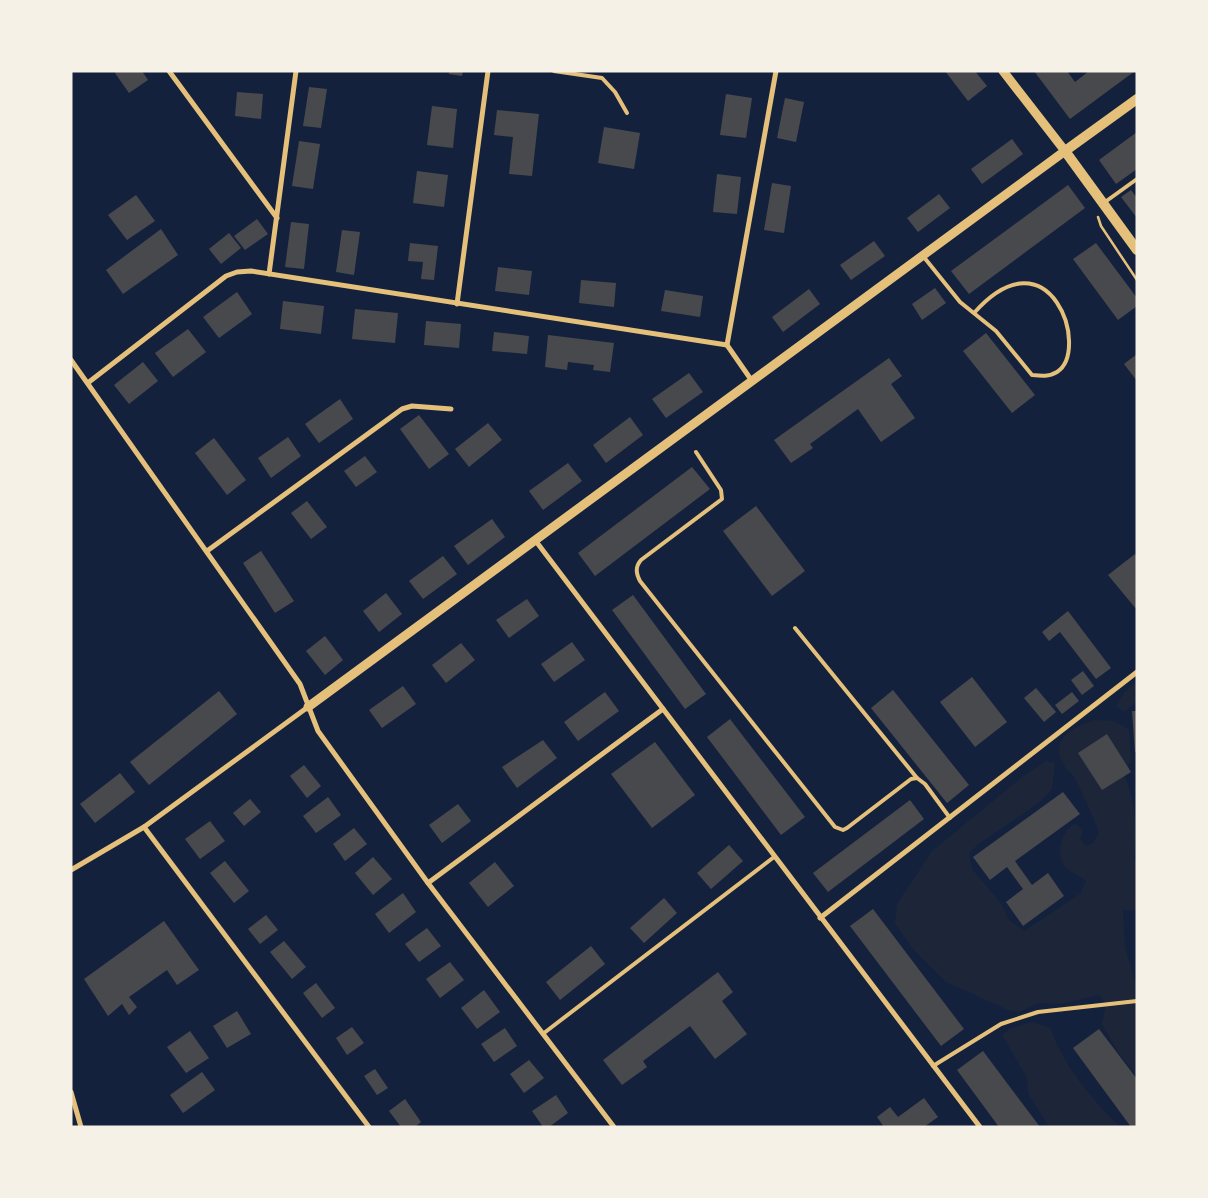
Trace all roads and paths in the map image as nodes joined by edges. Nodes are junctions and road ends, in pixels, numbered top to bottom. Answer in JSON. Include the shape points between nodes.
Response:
{"nodes":[{"id":1,"x":169,"y":71,"type":"edge"},
{"id":2,"x":296,"y":71,"type":"edge"},
{"id":3,"x":488,"y":71,"type":"edge"},
{"id":4,"x":554,"y":71,"type":"edge"},
{"id":5,"x":776,"y":71,"type":"edge"},
{"id":6,"x":1003,"y":71,"type":"edge"},
{"id":7,"x":1137,"y":99,"type":"edge"},
{"id":8,"x":627,"y":113,"type":"dead end"},
{"id":9,"x":1065,"y":151,"type":"junction"},
{"id":10,"x":1137,"y":179,"type":"edge"},
{"id":11,"x":1103,"y":204,"type":"junction"},
{"id":12,"x":1096,"y":213,"type":"dead end"},
{"id":13,"x":276,"y":218,"type":"junction"},
{"id":14,"x":1137,"y":250,"type":"edge"},
{"id":15,"x":923,"y":256,"type":"junction"},
{"id":16,"x":269,"y":274,"type":"junction"},
{"id":17,"x":1137,"y":280,"type":"edge"},
{"id":18,"x":457,"y":304,"type":"junction"},
{"id":19,"x":974,"y":313,"type":"junction"},
{"id":20,"x":727,"y":345,"type":"junction"},
{"id":21,"x":71,"y":360,"type":"edge"},
{"id":22,"x":752,"y":381,"type":"junction"},
{"id":23,"x":89,"y":382,"type":"junction"},
{"id":24,"x":451,"y":409,"type":"dead end"},
{"id":25,"x":696,"y":452,"type":"dead end"},
{"id":26,"x":535,"y":540,"type":"junction"},
{"id":27,"x":207,"y":551,"type":"junction"},
{"id":28,"x":795,"y":628,"type":"dead end"},
{"id":29,"x":1137,"y":672,"type":"edge"},
{"id":30,"x":308,"y":707,"type":"junction"},
{"id":31,"x":662,"y":710,"type":"junction"},
{"id":32,"x":917,"y":778,"type":"junction"},
{"id":33,"x":950,"y":818,"type":"junction"},
{"id":34,"x":144,"y":827,"type":"junction"},
{"id":35,"x":774,"y":857,"type":"junction"},
{"id":36,"x":71,"y":870,"type":"edge"},
{"id":37,"x":428,"y":883,"type":"junction"},
{"id":38,"x":820,"y":918,"type":"junction"},
{"id":39,"x":1137,"y":1001,"type":"edge"},
{"id":40,"x":544,"y":1033,"type":"junction"},
{"id":41,"x":933,"y":1066,"type":"junction"},
{"id":42,"x":71,"y":1092,"type":"edge"},
{"id":43,"x":978,"y":1126,"type":"edge"},
{"id":44,"x":81,"y":1127,"type":"edge"},
{"id":45,"x":369,"y":1127,"type":"edge"},
{"id":46,"x":614,"y":1127,"type":"edge"}],
"edges":[{"from":1,"to":13,"type":"street"},
{"from":2,"to":13,"type":"street"},
{"from":3,"to":18,"type":"street"},
{"from":4,"to":8,"type":"lane","via":[[602,78]]},
{"from":5,"to":20,"type":"street"},
{"from":6,"to":9,"type":"street"},
{"from":7,"to":9,"type":"main road"},
{"from":9,"to":11,"type":"main road"},
{"from":9,"to":15,"type":"street"},
{"from":10,"to":11,"type":"lane"},
{"from":11,"to":14,"type":"main road"},
{"from":12,"to":17,"type":"path","via":[[1101,226]]},
{"from":13,"to":16,"type":"street"},
{"from":15,"to":19,"type":"lane","via":[[960,302]]},
{"from":15,"to":22,"type":"street"},
{"from":16,"to":18,"type":"street"},
{"from":16,"to":23,"type":"street","via":[[251,271],[226,276]]},
{"from":18,"to":20,"type":"street"},
{"from":19,"to":19,"type":"lane","via":[[996,331],[1032,375],[1045,377],[1059,372],[1069,355],[1069,335],[1062,309],[1048,291],[1032,283],[1014,283],[984,302]]},
{"from":20,"to":22,"type":"street"},
{"from":21,"to":23,"type":"street"},
{"from":22,"to":26,"type":"street"},
{"from":23,"to":27,"type":"street"},
{"from":24,"to":27,"type":"street","via":[[412,406],[402,409]]},
{"from":25,"to":32,"type":"lane","via":[[721,490],[722,499],[641,560],[637,565],[640,581],[835,827],[843,830],[911,778]]},
{"from":26,"to":30,"type":"street"},
{"from":26,"to":31,"type":"street"},
{"from":27,"to":30,"type":"street","via":[[300,684]]},
{"from":28,"to":32,"type":"lane"},
{"from":29,"to":33,"type":"street"},
{"from":30,"to":34,"type":"street"},
{"from":30,"to":37,"type":"street","via":[[318,731]]},
{"from":31,"to":35,"type":"street"},
{"from":31,"to":37,"type":"street"},
{"from":32,"to":33,"type":"lane"},
{"from":33,"to":38,"type":"street"},
{"from":34,"to":36,"type":"street"},
{"from":34,"to":45,"type":"street"},
{"from":35,"to":38,"type":"street"},
{"from":35,"to":40,"type":"lane"},
{"from":37,"to":40,"type":"street"},
{"from":38,"to":41,"type":"street"},
{"from":39,"to":41,"type":"lane","via":[[1038,1012],[1001,1024]]},
{"from":40,"to":46,"type":"street"},
{"from":41,"to":43,"type":"street"},
{"from":42,"to":44,"type":"street"}]}
